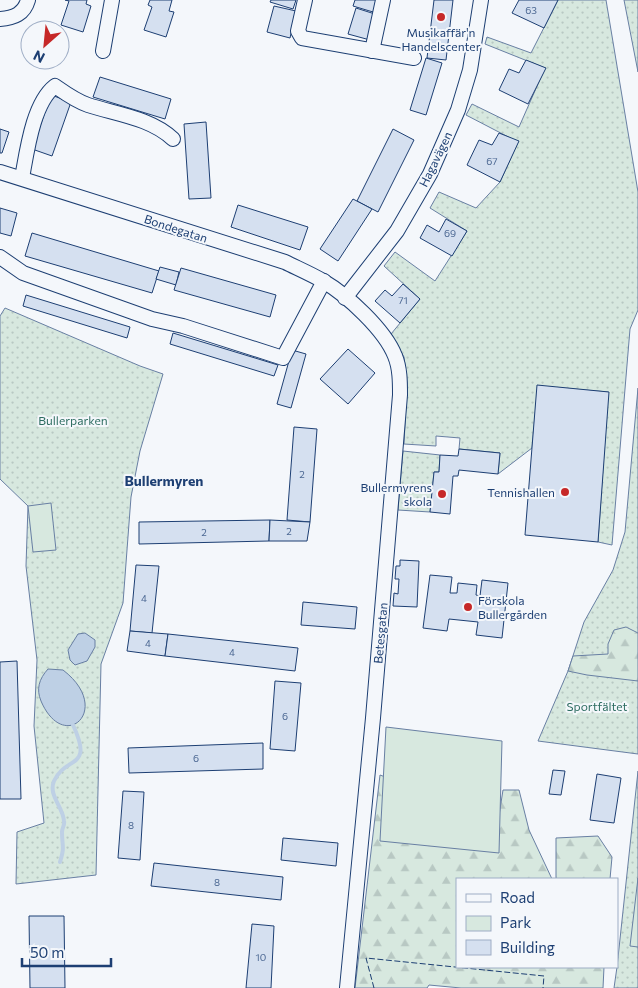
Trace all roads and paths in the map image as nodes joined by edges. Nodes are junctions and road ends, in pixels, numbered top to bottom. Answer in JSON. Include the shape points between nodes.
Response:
{"nodes":[{"id":1,"x":28,"y":0,"type":"edge"},
{"id":2,"x":112,"y":0,"type":"edge"},
{"id":3,"x":305,"y":0,"type":"edge"},
{"id":4,"x":383,"y":0,"type":"edge"},
{"id":5,"x":481,"y":0,"type":"edge"},
{"id":6,"x":0,"y":19,"type":"edge"},
{"id":7,"x":103,"y":51,"type":"dead end"},
{"id":8,"x":372,"y":51,"type":"junction"},
{"id":9,"x":414,"y":58,"type":"dead end"},
{"id":10,"x":173,"y":139,"type":"dead end"},
{"id":11,"x":0,"y":172,"type":"edge"},
{"id":12,"x":22,"y":178,"type":"junction"},
{"id":13,"x":0,"y":257,"type":"edge"},
{"id":14,"x":324,"y":281,"type":"junction"},
{"id":15,"x":345,"y":298,"type":"junction"},
{"id":16,"x":346,"y":988,"type":"edge"}],
"edges":[{"from":1,"to":6,"type":"street","via":[[22,12]]},
{"from":2,"to":7,"type":"street"},
{"from":3,"to":8,"type":"street","via":[[298,31],[302,38]]},
{"from":4,"to":8,"type":"street"},
{"from":5,"to":15,"type":"street","name":"Hagavägen","via":[[470,70],[458,110],[430,174],[397,231]]},
{"from":8,"to":9,"type":"street"},
{"from":10,"to":12,"type":"street","via":[[165,132],[123,114],[87,105],[55,86],[39,108]]},
{"from":11,"to":12,"type":"street","name":"Bondegatan"},
{"from":12,"to":14,"type":"street","name":"Bondegatan","via":[[285,262]]},
{"from":13,"to":14,"type":"street","via":[[23,274],[152,319],[283,358]]},
{"from":14,"to":15,"type":"street","name":"Bondegatan"},
{"from":15,"to":16,"type":"street","name":"Betesgatan","via":[[379,331],[395,356],[400,374],[379,695]]}]}
